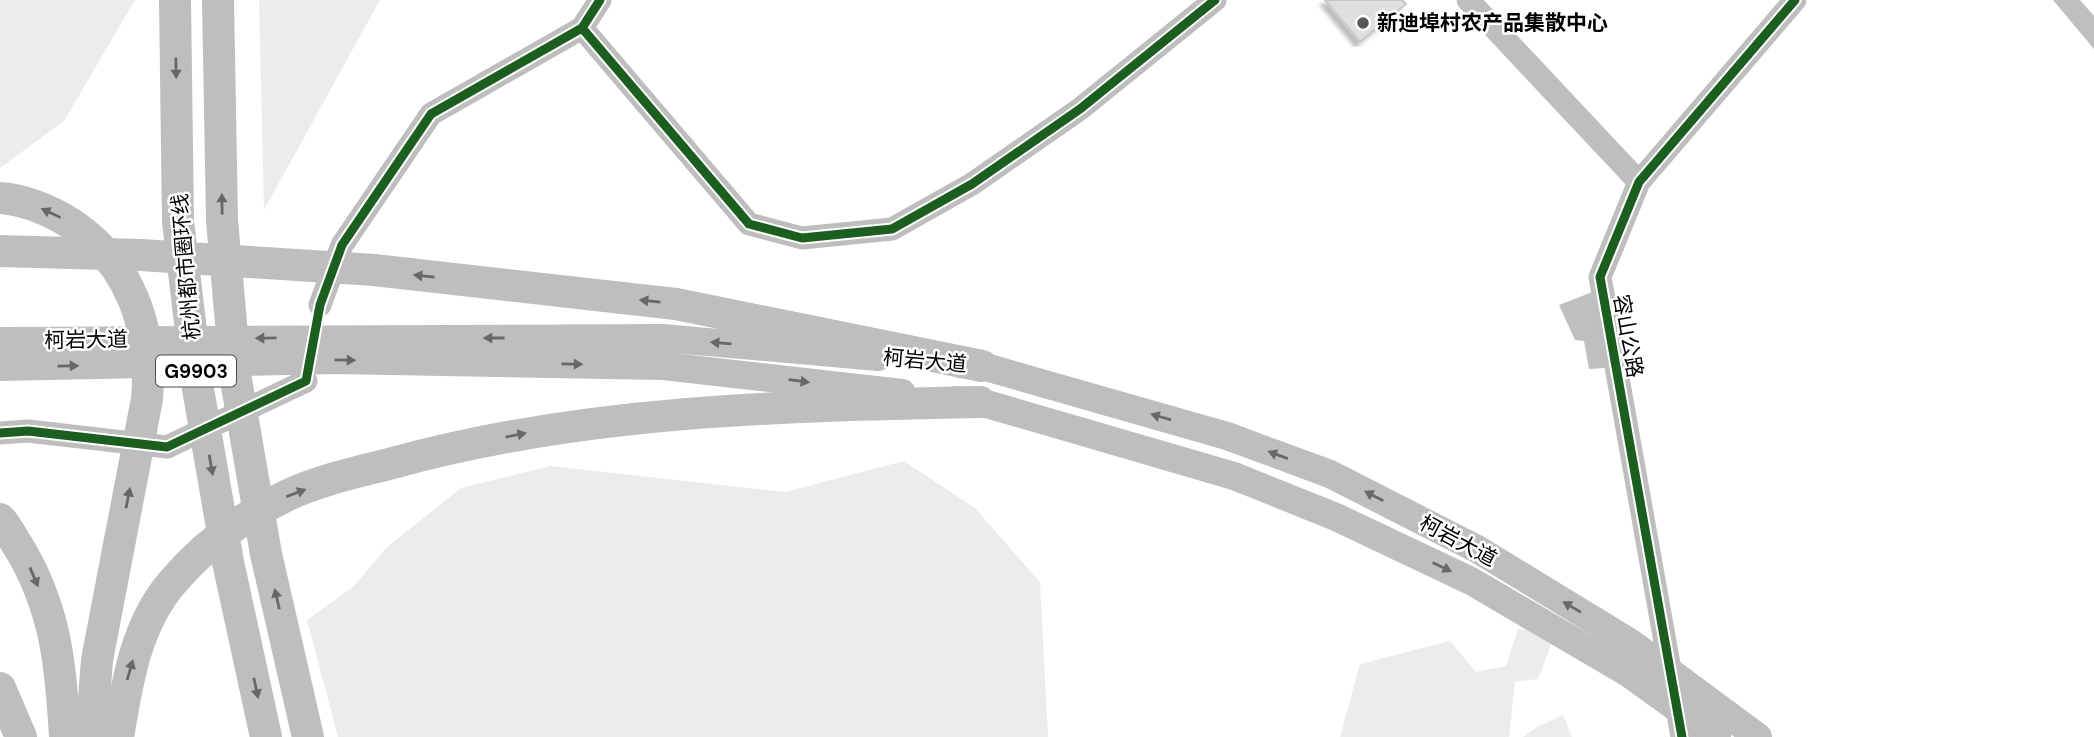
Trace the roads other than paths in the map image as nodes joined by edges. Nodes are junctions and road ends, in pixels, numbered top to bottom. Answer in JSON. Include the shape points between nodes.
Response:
{"nodes":[{"id":1,"x":176,"y":0,"type":"edge"},
{"id":2,"x":218,"y":0,"type":"edge"},
{"id":3,"x":600,"y":0,"type":"edge"},
{"id":4,"x":1214,"y":0,"type":"edge"},
{"id":5,"x":1468,"y":0,"type":"edge"},
{"id":6,"x":1795,"y":0,"type":"edge"},
{"id":7,"x":582,"y":27,"type":"junction"},
{"id":8,"x":1639,"y":182,"type":"junction"},
{"id":9,"x":0,"y":198,"type":"edge"},
{"id":10,"x":0,"y":251,"type":"edge"},
{"id":11,"x":320,"y":305,"type":"dead end"},
{"id":12,"x":0,"y":341,"type":"edge"},
{"id":13,"x":982,"y":366,"type":"junction"},
{"id":14,"x":0,"y":367,"type":"edge"},
{"id":15,"x":306,"y":381,"type":"dead end"},
{"id":16,"x":980,"y":402,"type":"junction"},
{"id":17,"x":0,"y":433,"type":"edge"},
{"id":18,"x":0,"y":519,"type":"edge"},
{"id":19,"x":0,"y":688,"type":"edge"},
{"id":20,"x":21,"y":737,"type":"edge"},
{"id":21,"x":65,"y":737,"type":"edge"},
{"id":22,"x":91,"y":737,"type":"edge"},
{"id":23,"x":118,"y":737,"type":"edge"},
{"id":24,"x":266,"y":737,"type":"edge"},
{"id":25,"x":308,"y":737,"type":"edge"},
{"id":26,"x":1682,"y":737,"type":"edge"},
{"id":27,"x":1717,"y":737,"type":"edge"},
{"id":28,"x":1758,"y":737,"type":"edge"}],
"edges":[{"from":1,"to":24,"type":"highway","name":"杭州都市圈环线","number":"G9903","one_way":true,"via":[[178,222],[228,562]]},
{"from":25,"to":2,"type":"highway","name":"杭州都市圈环线","number":"G9903","one_way":true,"via":[[267,554],[236,380],[222,220]]},
{"from":3,"to":7,"type":"street"},
{"from":4,"to":7,"type":"street","via":[[1080,109],[972,184],[892,229],[802,238],[749,224]]},
{"from":5,"to":8,"type":"street"},
{"from":6,"to":8,"type":"street","name":"容山公路"},
{"from":7,"to":11,"type":"street","via":[[431,114],[342,246]]},
{"from":8,"to":26,"type":"street","name":"容山公路","via":[[1600,277]]},
{"from":22,"to":9,"type":"highway","one_way":true,"via":[[97,660],[147,399],[149,372],[141,316],[118,268],[86,234],[35,206]]},
{"from":13,"to":10,"type":"highway","one_way":true,"via":[[676,304],[374,270]]},
{"from":13,"to":12,"type":"main road","name":"柯岩大道","one_way":true,"via":[[662,338]]},
{"from":28,"to":13,"type":"main road","name":"柯岩大道","one_way":true,"via":[[1630,642],[1477,549],[1330,474],[1227,436]]},
{"from":14,"to":16,"type":"main road","name":"柯岩大道","one_way":true,"via":[[335,360],[663,366]]},
{"from":15,"to":17,"type":"street","via":[[167,446],[28,431]]},
{"from":23,"to":16,"type":"highway","one_way":true,"via":[[128,674],[147,623],[169,586],[200,553],[236,525],[288,495],[438,450],[562,426],[705,411]]},
{"from":16,"to":27,"type":"main road","name":"柯岩大道","one_way":true,"via":[[1234,476],[1336,517],[1471,581],[1628,673]]},
{"from":18,"to":21,"type":"highway","one_way":true,"via":[[27,560],[47,607],[60,659]]},
{"from":19,"to":20,"type":"highway"}]}
